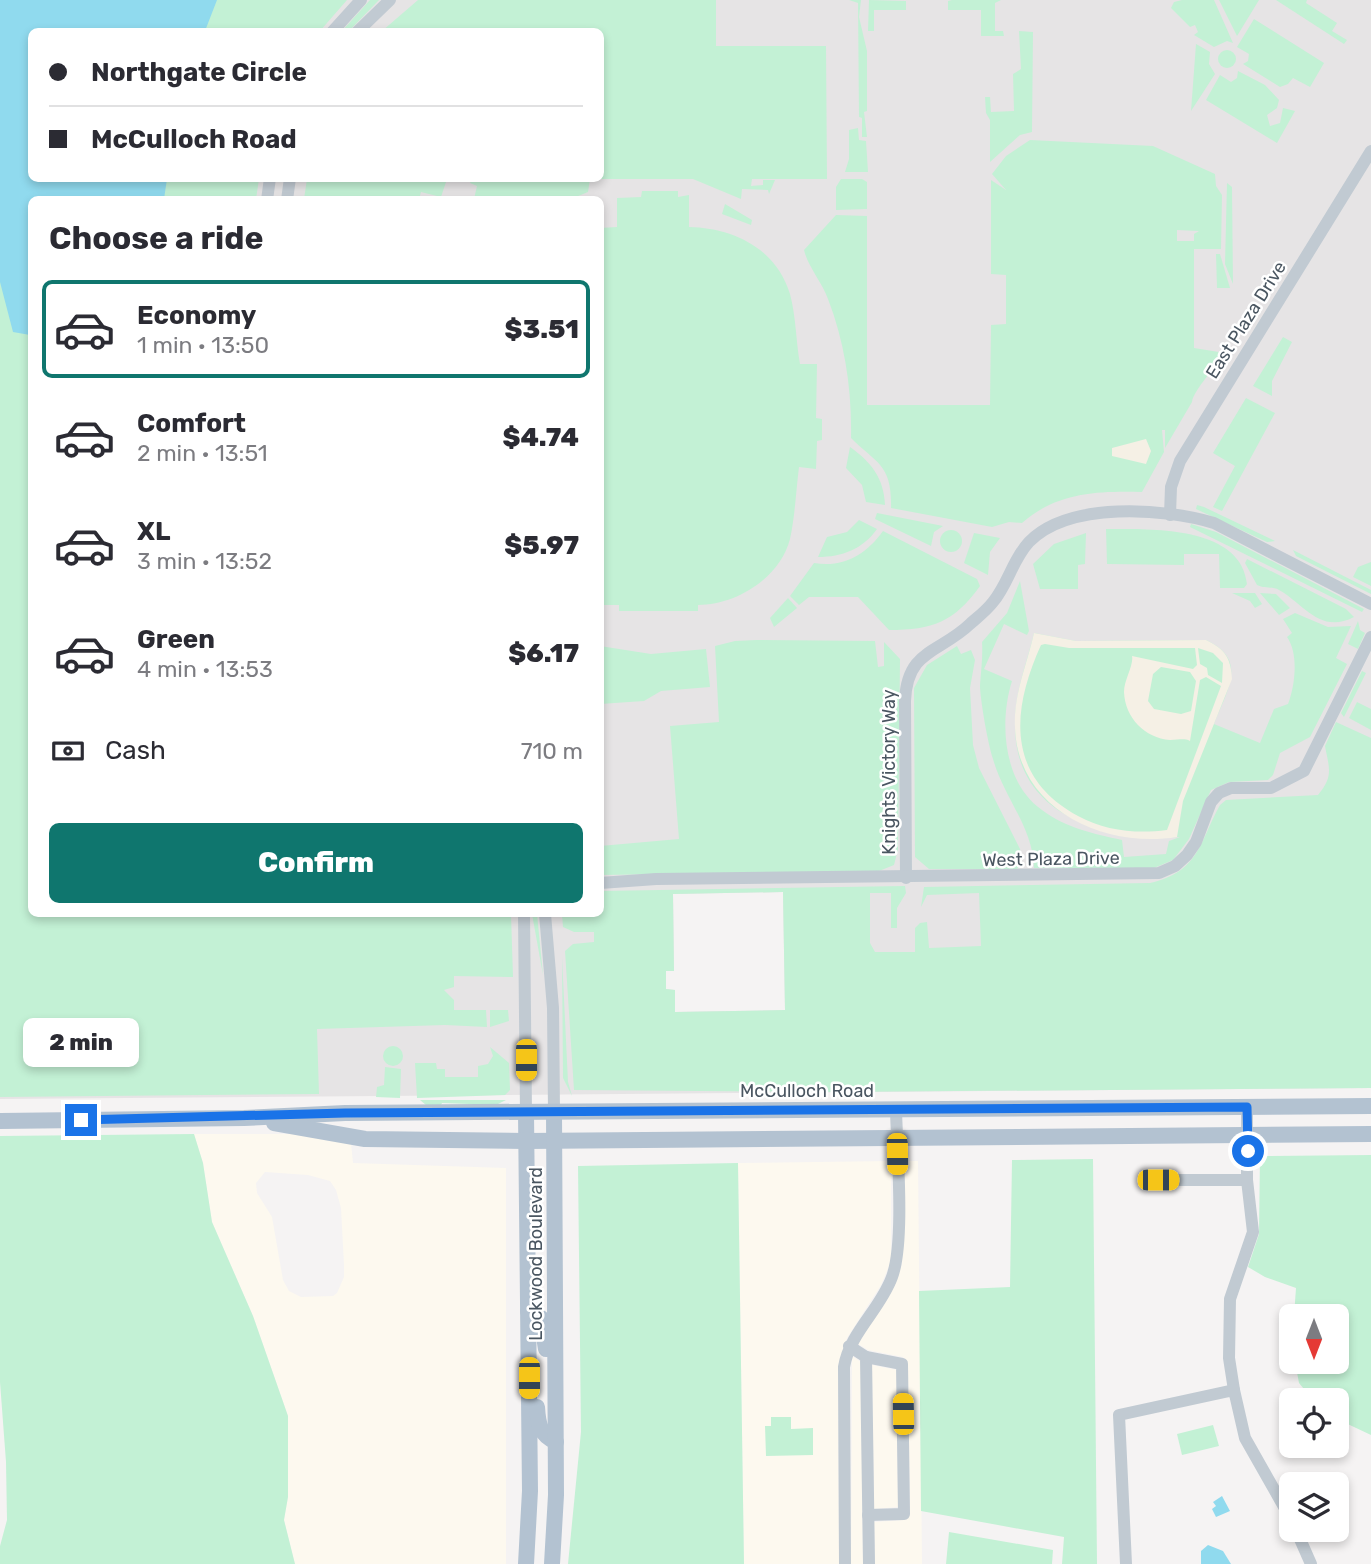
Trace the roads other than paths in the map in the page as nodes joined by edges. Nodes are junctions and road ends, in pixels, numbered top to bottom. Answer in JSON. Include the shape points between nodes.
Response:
{"nodes":[{"id":1,"x":361,"y":0,"type":"edge"},
{"id":2,"x":390,"y":0,"type":"edge"},
{"id":3,"x":336,"y":28,"type":"edge"},
{"id":4,"x":361,"y":28,"type":"edge"},
{"id":5,"x":1371,"y":150,"type":"edge"},
{"id":6,"x":1170,"y":515,"type":"junction"},
{"id":7,"x":1371,"y":604,"type":"edge"},
{"id":8,"x":1371,"y":637,"type":"edge"},
{"id":9,"x":906,"y":878,"type":"junction"},
{"id":10,"x":604,"y":883,"type":"edge"},
{"id":11,"x":524,"y":917,"type":"edge"},
{"id":12,"x":545,"y":917,"type":"edge"},
{"id":13,"x":1371,"y":1106,"type":"edge"},
{"id":14,"x":1247,"y":1107,"type":"junction"},
{"id":15,"x":896,"y":1110,"type":"junction"},
{"id":16,"x":554,"y":1112,"type":"junction"},
{"id":17,"x":345,"y":1113,"type":"junction"},
{"id":18,"x":526,"y":1113,"type":"junction"},
{"id":19,"x":244,"y":1118,"type":"junction"},
{"id":20,"x":0,"y":1121,"type":"edge"},
{"id":21,"x":1371,"y":1134,"type":"edge"},
{"id":22,"x":1248,"y":1135,"type":"junction"},
{"id":23,"x":897,"y":1137,"type":"junction"},
{"id":24,"x":365,"y":1139,"type":"junction"},
{"id":25,"x":526,"y":1141,"type":"junction"},
{"id":26,"x":554,"y":1141,"type":"junction"},
{"id":27,"x":1158,"y":1180,"type":"dead end"},
{"id":28,"x":1247,"y":1180,"type":"junction"},
{"id":29,"x":528,"y":1311,"type":"junction"},
{"id":30,"x":528,"y":1342,"type":"junction"},
{"id":31,"x":849,"y":1346,"type":"junction"},
{"id":32,"x":866,"y":1357,"type":"junction"},
{"id":33,"x":1234,"y":1390,"type":"junction"},
{"id":34,"x":555,"y":1409,"type":"junction"},
{"id":35,"x":556,"y":1441,"type":"junction"},
{"id":36,"x":1279,"y":1498,"type":"edge"},
{"id":37,"x":869,"y":1516,"type":"junction"},
{"id":38,"x":1301,"y":1542,"type":"edge"},
{"id":39,"x":526,"y":1564,"type":"edge"},
{"id":40,"x":552,"y":1564,"type":"edge"},
{"id":41,"x":845,"y":1564,"type":"edge"},
{"id":42,"x":869,"y":1564,"type":"edge"},
{"id":43,"x":1126,"y":1564,"type":"edge"},
{"id":44,"x":1311,"y":1564,"type":"edge"}],
"edges":[{"from":1,"to":3,"type":"street"},
{"from":2,"to":4,"type":"street"},
{"from":5,"to":6,"type":"street","name":"East Plaza Drive","via":[[1180,461],[1171,487]]},
{"from":6,"to":7,"type":"street","name":"Knights Victory Way","via":[[1214,523]]},
{"from":6,"to":9,"type":"street","name":"Knights Victory Way","via":[[1098,512],[1070,517],[1048,528],[1029,542],[995,601],[957,637],[920,658],[905,692]]},
{"from":8,"to":9,"type":"street","name":"West Plaza Drive","via":[[1304,771],[1271,788],[1219,793],[1196,842],[1175,866],[1138,876]]},
{"from":9,"to":10,"type":"street","name":"West Plaza Drive"},
{"from":11,"to":18,"type":"street"},
{"from":12,"to":16,"type":"street","via":[[553,1008]]},
{"from":13,"to":14,"type":"main road","name":"McCulloch Road"},
{"from":14,"to":15,"type":"main road","name":"McCulloch Road"},
{"from":14,"to":22,"type":"street"},
{"from":15,"to":16,"type":"main road","name":"McCulloch Road"},
{"from":15,"to":23,"type":"street"},
{"from":16,"to":18,"type":"main road","name":"McCulloch Road"},
{"from":16,"to":26,"type":"main road","name":"Lockwood Boulevard"},
{"from":17,"to":18,"type":"main road","name":"McCulloch Road"},
{"from":17,"to":19,"type":"main road","name":"McCulloch Road"},
{"from":17,"to":24,"type":"main road"},
{"from":18,"to":25,"type":"main road","name":"Lockwood Boulevard"},
{"from":19,"to":20,"type":"main road","name":"McCulloch Road"},
{"from":19,"to":24,"type":"main road","name":"McCulloch Road"},
{"from":21,"to":22,"type":"main road","name":"McCulloch Road"},
{"from":22,"to":23,"type":"main road","name":"McCulloch Road"},
{"from":22,"to":28,"type":"street"},
{"from":23,"to":26,"type":"main road","name":"McCulloch Road"},
{"from":23,"to":31,"type":"street","via":[[897,1262],[886,1289]]},
{"from":24,"to":25,"type":"main road","name":"McCulloch Road"},
{"from":25,"to":26,"type":"main road","name":"McCulloch Road"},
{"from":25,"to":29,"type":"main road","name":"Lockwood Boulevard"},
{"from":26,"to":34,"type":"main road","name":"Lockwood Boulevard"},
{"from":27,"to":28,"type":"street"},
{"from":28,"to":33,"type":"street","via":[[1253,1232],[1230,1299],[1229,1359]]},
{"from":29,"to":30,"type":"main road","name":"Lockwood Boulevard"},
{"from":29,"to":34,"type":"main road","via":[[541,1318],[545,1331],[546,1389]]},
{"from":30,"to":35,"type":"main road","via":[[537,1355],[538,1424]]},
{"from":30,"to":39,"type":"main road","name":"Lockwood Boulevard"},
{"from":31,"to":32,"type":"street"},
{"from":31,"to":41,"type":"street","via":[[844,1367]]},
{"from":32,"to":37,"type":"street"},
{"from":32,"to":37,"type":"street","via":[[902,1364],[904,1514]]},
{"from":33,"to":36,"type":"street","via":[[1245,1437]]},
{"from":33,"to":43,"type":"street","via":[[1119,1415]]},
{"from":34,"to":35,"type":"main road","name":"Lockwood Boulevard"},
{"from":35,"to":40,"type":"main road","name":"Lockwood Boulevard"},
{"from":37,"to":42,"type":"street"},
{"from":38,"to":44,"type":"street"}]}
